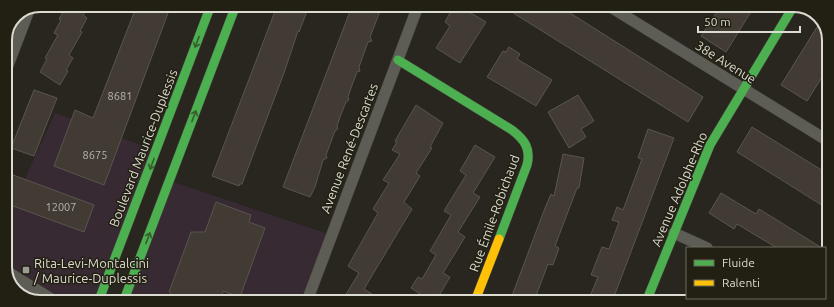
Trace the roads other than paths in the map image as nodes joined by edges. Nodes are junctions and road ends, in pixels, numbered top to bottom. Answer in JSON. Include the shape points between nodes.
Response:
{"nodes":[{"id":1,"x":208,"y":12,"type":"edge"},
{"id":2,"x":234,"y":12,"type":"edge"},
{"id":3,"x":416,"y":12,"type":"edge"},
{"id":4,"x":619,"y":12,"type":"edge"},
{"id":5,"x":789,"y":12,"type":"edge"},
{"id":6,"x":26,"y":16,"type":"edge"},
{"id":7,"x":12,"y":45,"type":"edge"},
{"id":8,"x":398,"y":60,"type":"junction"},
{"id":9,"x":744,"y":90,"type":"junction"},
{"id":10,"x":822,"y":137,"type":"edge"},
{"id":11,"x":674,"y":233,"type":"junction"},
{"id":12,"x":705,"y":247,"type":"edge"},
{"id":13,"x":14,"y":276,"type":"edge"},
{"id":14,"x":45,"y":295,"type":"edge"},
{"id":15,"x":102,"y":295,"type":"edge"},
{"id":16,"x":126,"y":295,"type":"edge"},
{"id":17,"x":309,"y":295,"type":"edge"},
{"id":18,"x":478,"y":295,"type":"edge"},
{"id":19,"x":649,"y":295,"type":"edge"}],
"edges":[{"from":1,"to":15,"type":"street","name":"Boulevard Maurice-Duplessis","one_way":true},
{"from":16,"to":2,"type":"street","one_way":true},
{"from":3,"to":8,"type":"street","name":"Avenue René-Descartes"},
{"from":4,"to":9,"type":"street","name":"38e Avenue"},
{"from":5,"to":9,"type":"street","name":"Avenue Adolphe-Rho"},
{"from":6,"to":7,"type":"street"},
{"from":8,"to":17,"type":"street","name":"Avenue René-Descartes"},
{"from":8,"to":18,"type":"street","name":"Rue Émile-Robichaud","via":[[512,130],[522,137],[528,146],[530,156],[527,166]]},
{"from":9,"to":10,"type":"street","name":"38e Avenue"},
{"from":9,"to":11,"type":"street","name":"Avenue Adolphe-Rho","via":[[710,145]]},
{"from":11,"to":12,"type":"street"},
{"from":11,"to":19,"type":"street","name":"Avenue Adolphe-Rho"},
{"from":13,"to":14,"type":"street"}]}
